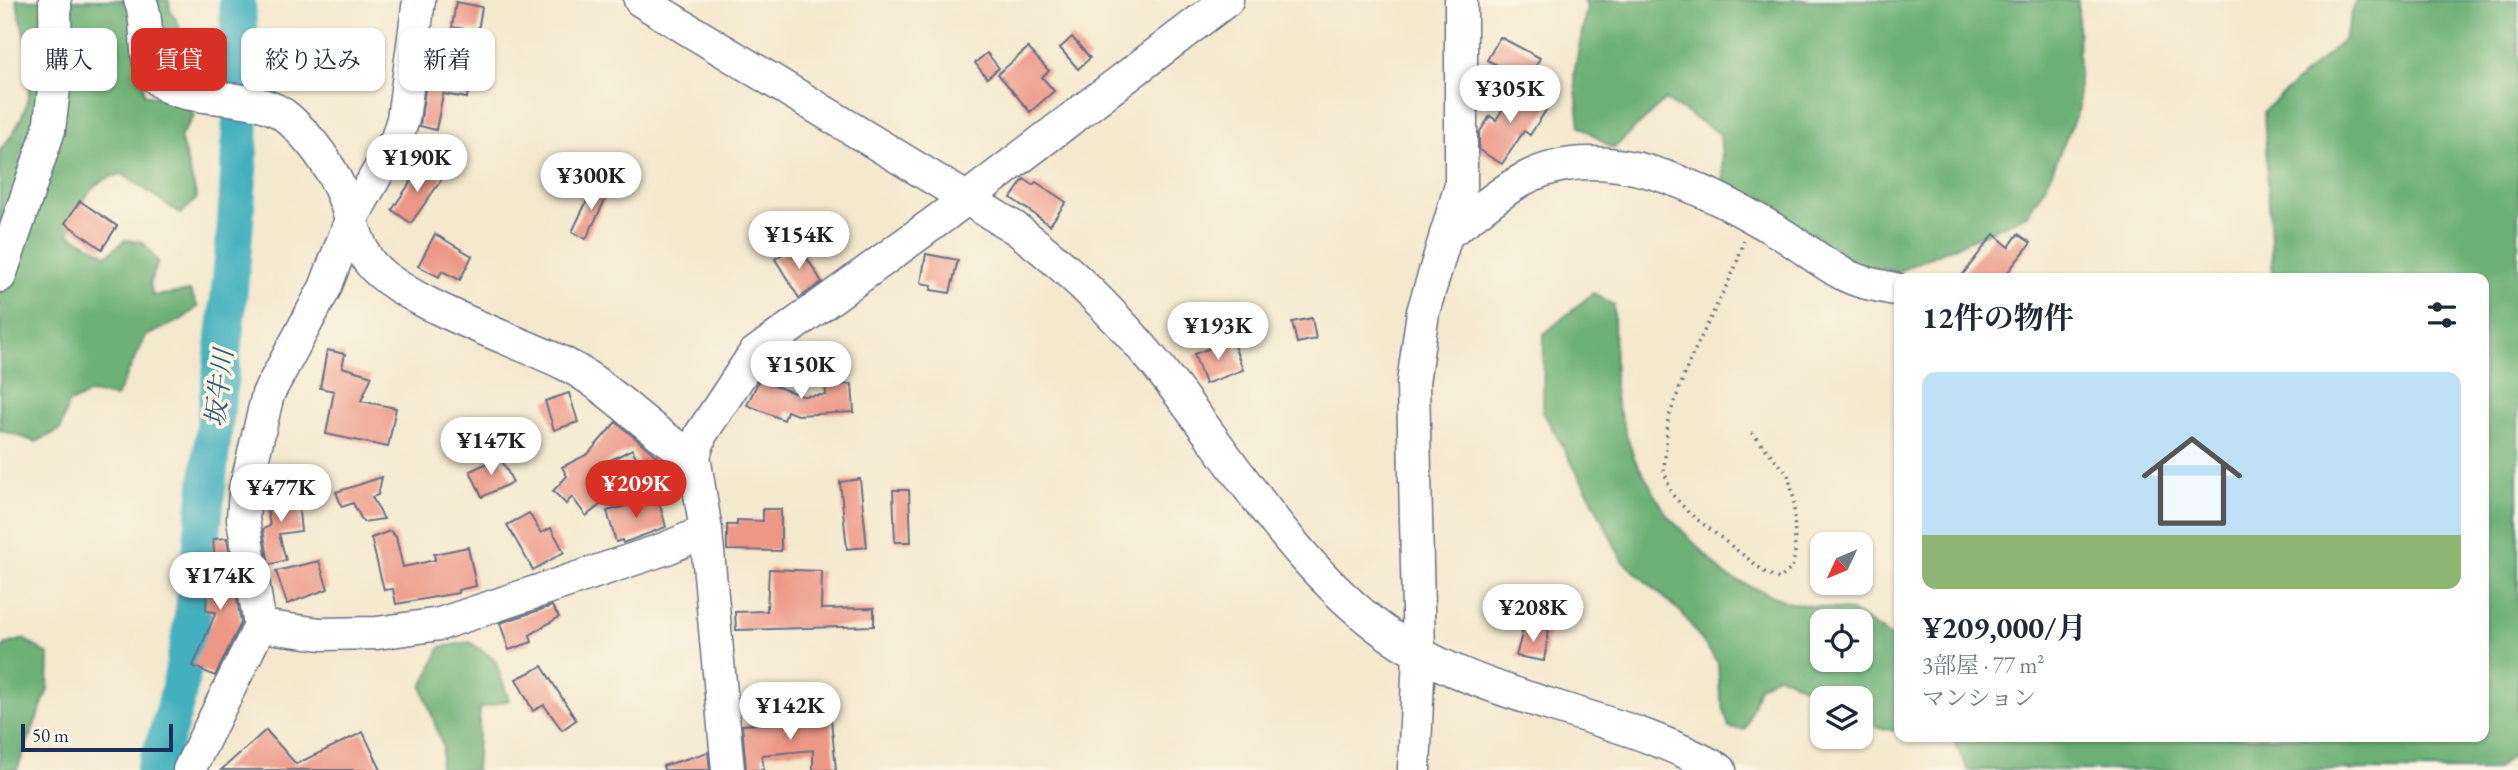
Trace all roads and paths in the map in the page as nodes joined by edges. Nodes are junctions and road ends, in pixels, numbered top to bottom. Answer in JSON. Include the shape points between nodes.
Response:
{"nodes":[{"id":1,"x":55,"y":0,"type":"edge"},
{"id":2,"x":140,"y":0,"type":"edge"},
{"id":3,"x":419,"y":0,"type":"edge"},
{"id":4,"x":640,"y":0,"type":"edge"},
{"id":5,"x":1227,"y":0,"type":"edge"},
{"id":6,"x":1461,"y":0,"type":"edge"},
{"id":7,"x":966,"y":198,"type":"junction"},
{"id":8,"x":1743,"y":213,"type":"junction"},
{"id":9,"x":351,"y":220,"type":"junction"},
{"id":10,"x":1446,"y":234,"type":"junction"},
{"id":11,"x":0,"y":276,"type":"edge"},
{"id":12,"x":1894,"y":289,"type":"edge"},
{"id":13,"x":1750,"y":431,"type":"dead end"},
{"id":14,"x":694,"y":456,"type":"junction"},
{"id":15,"x":706,"y":531,"type":"junction"},
{"id":16,"x":260,"y":626,"type":"junction"},
{"id":17,"x":1419,"y":654,"type":"junction"},
{"id":18,"x":190,"y":770,"type":"edge"},
{"id":19,"x":728,"y":770,"type":"edge"},
{"id":20,"x":1414,"y":770,"type":"edge"},
{"id":21,"x":1720,"y":770,"type":"edge"}],
"edges":[{"from":1,"to":11,"type":"street","via":[[56,72],[49,130]]},
{"from":2,"to":9,"type":"street","via":[[151,69],[159,83],[178,92],[262,102],[286,116],[326,163]]},
{"from":3,"to":9,"type":"street","via":[[397,138]]},
{"from":4,"to":7,"type":"street"},
{"from":5,"to":7,"type":"street"},
{"from":6,"to":10,"type":"street","via":[[1461,185]]},
{"from":7,"to":14,"type":"street","via":[[754,354],[701,434]]},
{"from":7,"to":17,"type":"street","via":[[1053,256],[1098,296],[1175,387],[1302,555],[1374,624]]},
{"from":8,"to":10,"type":"street","via":[[1700,190],[1630,168],[1591,162],[1554,167],[1525,178]]},
{"from":8,"to":12,"type":"street","via":[[1845,275]]},
{"from":8,"to":13,"type":"path","via":[[1744,241],[1735,268],[1690,360],[1668,419],[1664,470],[1671,493],[1689,513],[1779,579],[1792,568],[1795,554],[1794,500],[1788,474]]},
{"from":9,"to":14,"type":"street","via":[[369,261],[398,285],[598,383],[659,435]]},
{"from":9,"to":16,"type":"street","via":[[325,288],[268,394],[245,491],[243,519]]},
{"from":10,"to":17,"type":"street","via":[[1423,312],[1413,383]]},
{"from":14,"to":15,"type":"street"},
{"from":15,"to":16,"type":"street","via":[[440,624],[354,634]]},
{"from":15,"to":19,"type":"street"},
{"from":16,"to":18,"type":"street"},
{"from":17,"to":20,"type":"street"},
{"from":17,"to":21,"type":"street","via":[[1530,699],[1686,750]]}]}
